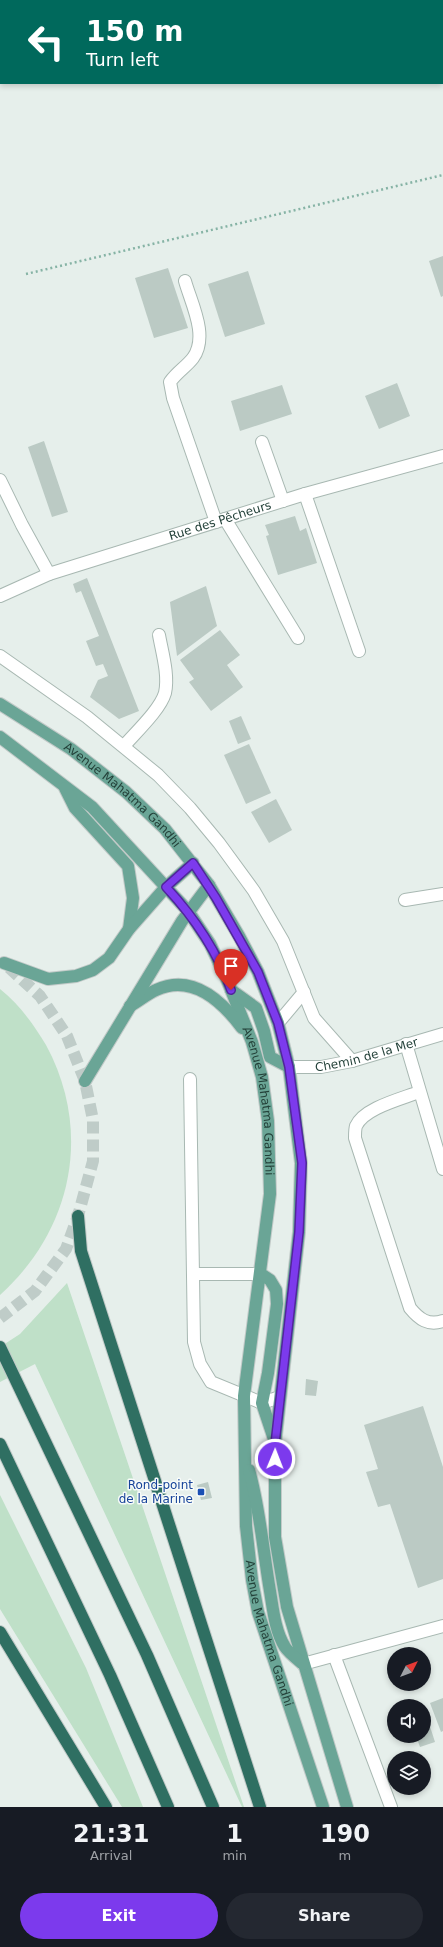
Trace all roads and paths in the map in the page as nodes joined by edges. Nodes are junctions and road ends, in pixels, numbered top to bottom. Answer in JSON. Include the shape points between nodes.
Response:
{"nodes":[{"id":1,"x":443,"y":175,"type":"edge"},
{"id":2,"x":26,"y":274,"type":"dead end"},
{"id":3,"x":185,"y":281,"type":"dead end"},
{"id":4,"x":262,"y":442,"type":"dead end"},
{"id":5,"x":443,"y":456,"type":"edge"},
{"id":6,"x":0,"y":480,"type":"edge"},
{"id":7,"x":305,"y":494,"type":"junction"},
{"id":8,"x":283,"y":501,"type":"junction"},
{"id":9,"x":221,"y":521,"type":"junction"},
{"id":10,"x":49,"y":574,"type":"junction"},
{"id":11,"x":0,"y":596,"type":"edge"},
{"id":12,"x":159,"y":635,"type":"dead end"},
{"id":13,"x":298,"y":638,"type":"dead end"},
{"id":14,"x":359,"y":651,"type":"dead end"},
{"id":15,"x":0,"y":656,"type":"edge"},
{"id":16,"x":0,"y":704,"type":"edge"},
{"id":17,"x":0,"y":737,"type":"edge"},
{"id":18,"x":124,"y":746,"type":"junction"},
{"id":19,"x":64,"y":786,"type":"junction"},
{"id":20,"x":193,"y":863,"type":"junction"},
{"id":21,"x":209,"y":885,"type":"junction"},
{"id":22,"x":166,"y":887,"type":"junction"},
{"id":23,"x":443,"y":894,"type":"edge"},
{"id":24,"x":405,"y":900,"type":"dead end"},
{"id":25,"x":188,"y":911,"type":"junction"},
{"id":26,"x":129,"y":929,"type":"junction"},
{"id":27,"x":4,"y":963,"type":"dead end"},
{"id":28,"x":231,"y":990,"type":"junction"},
{"id":29,"x":304,"y":992,"type":"junction"},
{"id":30,"x":128,"y":1008,"type":"junction"},
{"id":31,"x":278,"y":1023,"type":"junction"},
{"id":32,"x":443,"y":1034,"type":"edge"},
{"id":33,"x":252,"y":1042,"type":"junction"},
{"id":34,"x":406,"y":1044,"type":"junction"},
{"id":35,"x":352,"y":1061,"type":"junction"},
{"id":36,"x":289,"y":1067,"type":"junction"},
{"id":37,"x":190,"y":1079,"type":"dead end"},
{"id":38,"x":85,"y":1081,"type":"dead end"},
{"id":39,"x":419,"y":1092,"type":"junction"},
{"id":40,"x":443,"y":1169,"type":"edge"},
{"id":41,"x":78,"y":1216,"type":"dead end"},
{"id":42,"x":193,"y":1274,"type":"junction"},
{"id":43,"x":261,"y":1274,"type":"junction"},
{"id":44,"x":443,"y":1320,"type":"edge"},
{"id":45,"x":0,"y":1347,"type":"edge"},
{"id":46,"x":244,"y":1396,"type":"junction"},
{"id":47,"x":280,"y":1397,"type":"junction"},
{"id":48,"x":262,"y":1403,"type":"junction"},
{"id":49,"x":0,"y":1444,"type":"edge"},
{"id":50,"x":275,"y":1444,"type":"junction"},
{"id":51,"x":245,"y":1453,"type":"junction"},
{"id":52,"x":443,"y":1626,"type":"edge"},
{"id":53,"x":0,"y":1632,"type":"edge"},
{"id":54,"x":334,"y":1655,"type":"junction"},
{"id":55,"x":303,"y":1664,"type":"junction"},
{"id":56,"x":106,"y":1807,"type":"edge"},
{"id":57,"x":168,"y":1807,"type":"edge"},
{"id":58,"x":213,"y":1807,"type":"edge"},
{"id":59,"x":260,"y":1807,"type":"edge"},
{"id":60,"x":323,"y":1807,"type":"edge"},
{"id":61,"x":347,"y":1807,"type":"edge"},
{"id":62,"x":391,"y":1807,"type":"edge"}],
"edges":[{"from":1,"to":2,"type":"path"},
{"from":3,"to":9,"type":"street","via":[[200,331],[199,346],[193,358],[176,372],[170,382],[173,398]]},
{"from":4,"to":8,"type":"street"},
{"from":5,"to":7,"type":"street","name":"Rue des Pêcheurs"},
{"from":6,"to":10,"type":"street"},
{"from":7,"to":8,"type":"street","name":"Rue des Pêcheurs"},
{"from":7,"to":14,"type":"street"},
{"from":8,"to":9,"type":"street","name":"Rue des Pêcheurs"},
{"from":9,"to":10,"type":"street","name":"Rue des Pêcheurs"},
{"from":9,"to":13,"type":"street"},
{"from":10,"to":11,"type":"street","name":"Rue des Pêcheurs"},
{"from":12,"to":18,"type":"street","via":[[166,678],[164,693],[157,707]]},
{"from":15,"to":18,"type":"street","via":[[87,716]]},
{"from":16,"to":20,"type":"main road","name":"Avenue Mahatma Gandhi","via":[[71,749],[126,792],[165,829]]},
{"from":17,"to":19,"type":"main road","name":"Avenue Mahatma Gandhi"},
{"from":18,"to":29,"type":"street","via":[[158,774],[219,843],[254,891],[283,941]]},
{"from":19,"to":22,"type":"main road","name":"Avenue Mahatma Gandhi","via":[[92,807]]},
{"from":19,"to":26,"type":"main road","via":[[75,808],[128,866],[133,898]]},
{"from":20,"to":21,"type":"main road","name":"Avenue Mahatma Gandhi"},
{"from":20,"to":22,"type":"main road"},
{"from":21,"to":25,"type":"main road"},
{"from":21,"to":31,"type":"main road","name":"Avenue Mahatma Gandhi","via":[[258,972]]},
{"from":22,"to":25,"type":"main road","name":"Avenue Mahatma Gandhi"},
{"from":22,"to":26,"type":"main road"},
{"from":23,"to":24,"type":"street"},
{"from":25,"to":28,"type":"main road","name":"Avenue Mahatma Gandhi","via":[[210,944]]},
{"from":25,"to":30,"type":"main road"},
{"from":26,"to":27,"type":"main road","via":[[109,958],[93,970],[76,976],[48,979]]},
{"from":28,"to":33,"type":"main road","name":"Avenue Mahatma Gandhi"},
{"from":28,"to":36,"type":"main road","via":[[256,1008],[270,1058]]},
{"from":29,"to":31,"type":"street"},
{"from":29,"to":35,"type":"street","via":[[314,1018]]},
{"from":30,"to":33,"type":"main road","via":[[157,989],[178,984],[197,988],[218,1000]]},
{"from":30,"to":38,"type":"main road"},
{"from":31,"to":36,"type":"main road","name":"Avenue Mahatma Gandhi"},
{"from":32,"to":34,"type":"street","name":"Chemin de la Mer"},
{"from":33,"to":43,"type":"main road","name":"Avenue Mahatma Gandhi","via":[[262,1077],[268,1121],[270,1194]]},
{"from":34,"to":35,"type":"street","name":"Chemin de la Mer"},
{"from":34,"to":39,"type":"street"},
{"from":35,"to":36,"type":"street","name":"Chemin de la Mer","via":[[321,1067]]},
{"from":36,"to":47,"type":"main road","name":"Avenue Mahatma Gandhi","via":[[302,1163],[299,1232]]},
{"from":37,"to":42,"type":"street"},
{"from":39,"to":40,"type":"street"},
{"from":39,"to":44,"type":"street","via":[[372,1110],[356,1127],[355,1138],[410,1308],[416,1316],[426,1322],[437,1323]]},
{"from":41,"to":59,"type":"highway","via":[[81,1251]]},
{"from":42,"to":43,"type":"street"},
{"from":42,"to":46,"type":"street","via":[[194,1342],[200,1364],[211,1382]]},
{"from":43,"to":46,"type":"main road","name":"Avenue Mahatma Gandhi"},
{"from":43,"to":48,"type":"main road","name":"Avenue Mahatma Gandhi","via":[[270,1280],[276,1290],[277,1304]]},
{"from":45,"to":58,"type":"highway","via":[[147,1655]]},
{"from":46,"to":48,"type":"street"},
{"from":46,"to":51,"type":"main road","name":"Avenue Mahatma Gandhi"},
{"from":47,"to":48,"type":"street"},
{"from":47,"to":50,"type":"main road","name":"Avenue Mahatma Gandhi"},
{"from":48,"to":50,"type":"main road","name":"Avenue Mahatma Gandhi"},
{"from":49,"to":57,"type":"highway","via":[[110,1675]]},
{"from":50,"to":55,"type":"main road","name":"Avenue Mahatma Gandhi","via":[[275,1537],[287,1607]]},
{"from":51,"to":55,"type":"main road","name":"Avenue Mahatma Gandhi","via":[[255,1494],[272,1606],[280,1636],[286,1648]]},
{"from":51,"to":60,"type":"main road","name":"Avenue Mahatma Gandhi","via":[[246,1526],[258,1612]]},
{"from":52,"to":54,"type":"street"},
{"from":53,"to":56,"type":"highway"},
{"from":54,"to":55,"type":"street"},
{"from":54,"to":62,"type":"street"},
{"from":55,"to":61,"type":"main road","name":"Avenue Mahatma Gandhi"}]}
